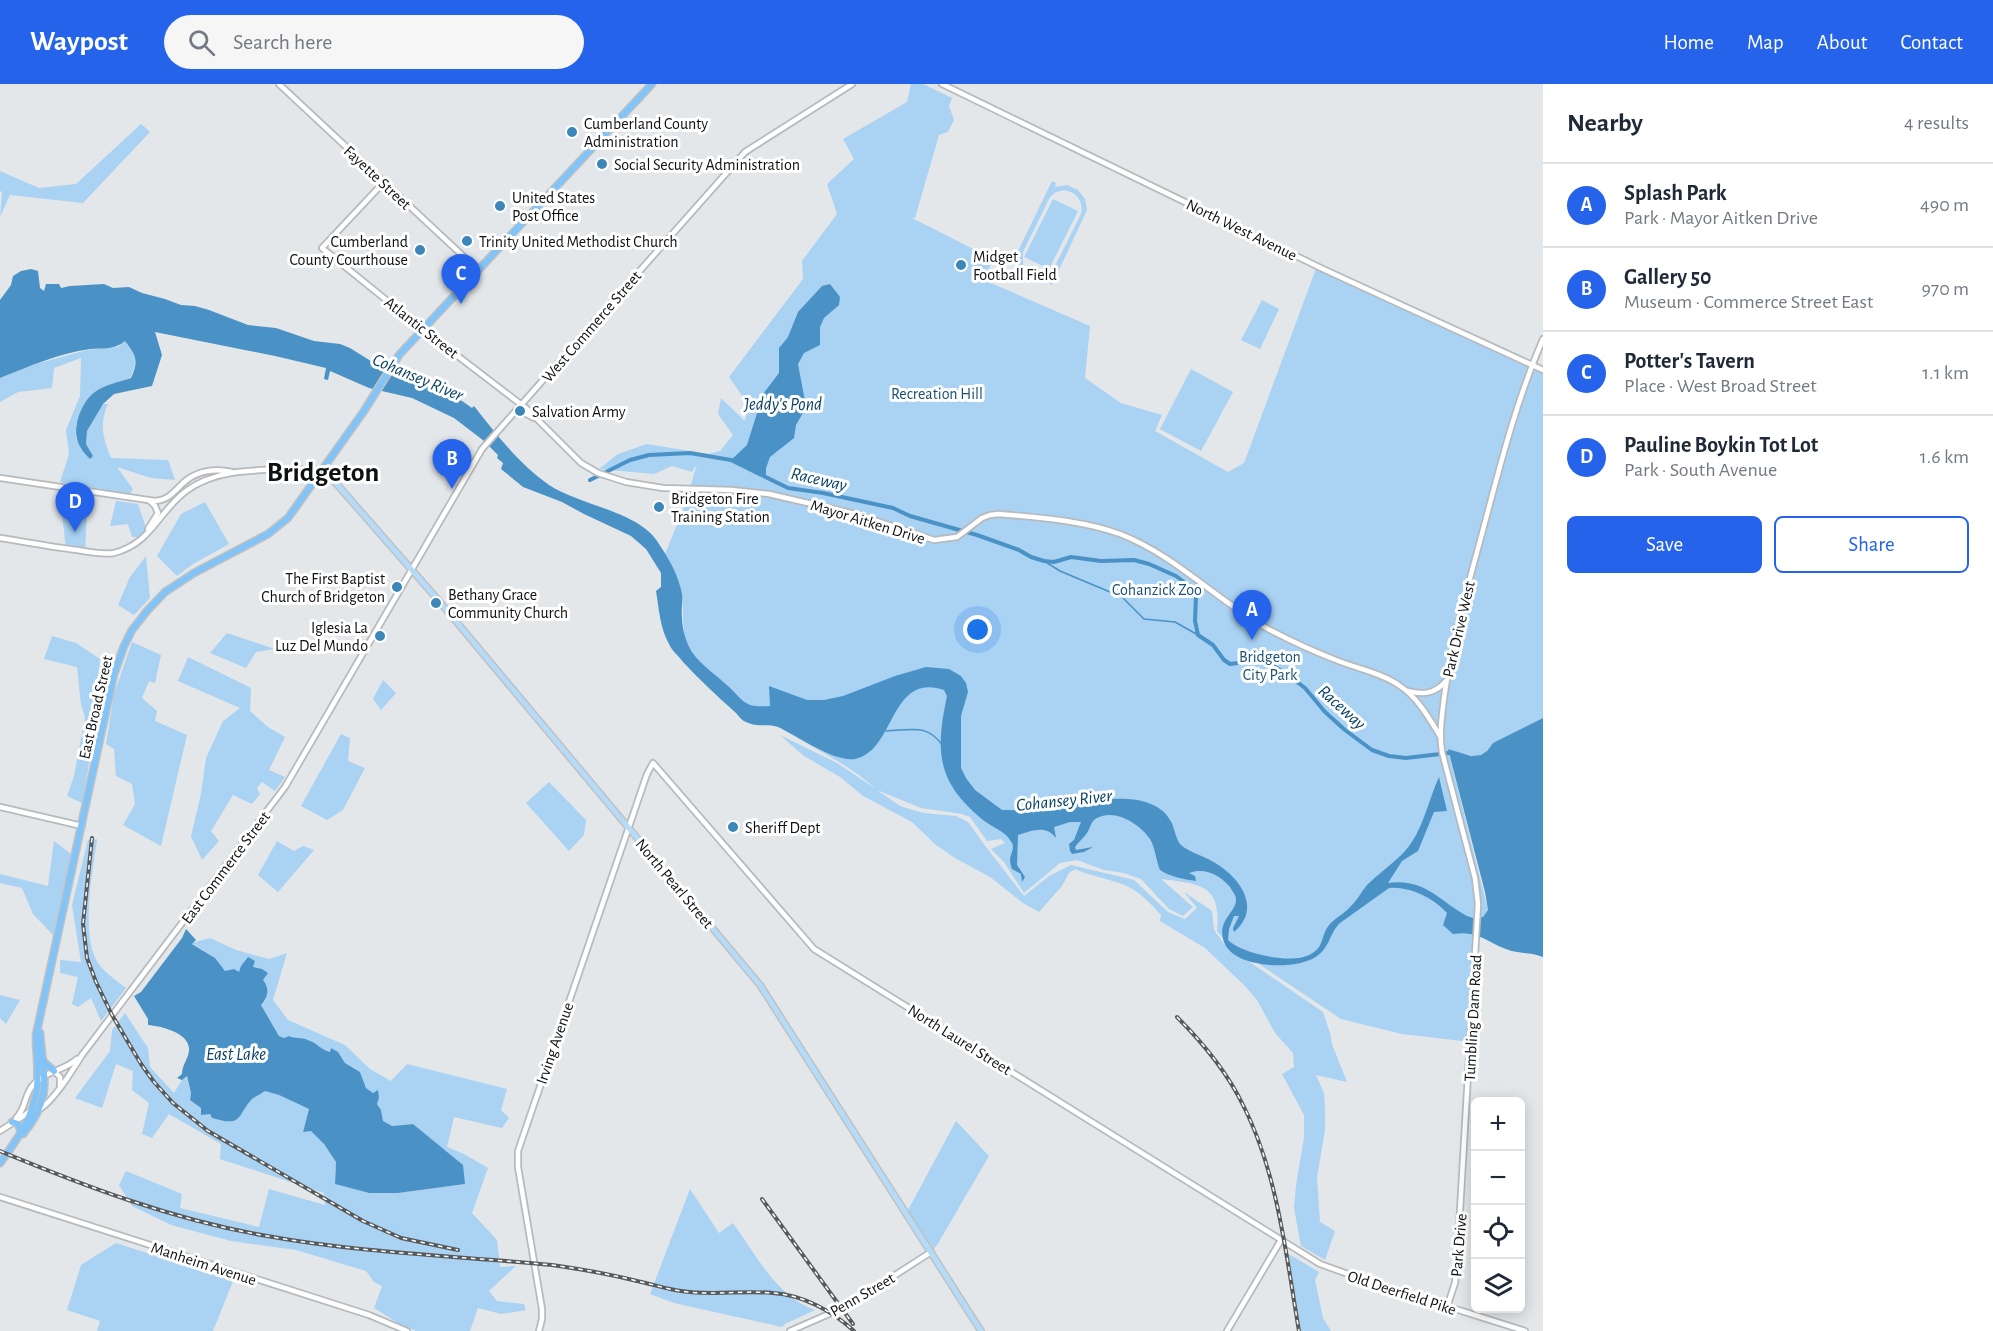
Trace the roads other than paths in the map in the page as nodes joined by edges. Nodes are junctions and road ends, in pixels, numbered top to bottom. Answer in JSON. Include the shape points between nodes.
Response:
{"nodes":[{"id":1,"x":279,"y":84,"type":"edge"},
{"id":2,"x":652,"y":84,"type":"edge"},
{"id":3,"x":852,"y":84,"type":"edge"},
{"id":4,"x":942,"y":84,"type":"edge"},
{"id":5,"x":384,"y":182,"type":"junction"},
{"id":6,"x":478,"y":270,"type":"junction"},
{"id":7,"x":423,"y":329,"type":"junction"},
{"id":8,"x":1543,"y":339,"type":"edge"},
{"id":9,"x":1532,"y":365,"type":"junction"},
{"id":10,"x":1543,"y":370,"type":"edge"},
{"id":11,"x":521,"y":406,"type":"junction"},
{"id":12,"x":321,"y":471,"type":"junction"},
{"id":13,"x":234,"y":472,"type":"junction"},
{"id":14,"x":200,"y":473,"type":"junction"},
{"id":15,"x":213,"y":477,"type":"junction"},
{"id":16,"x":0,"y":478,"type":"edge"},
{"id":17,"x":194,"y":486,"type":"junction"},
{"id":18,"x":149,"y":501,"type":"junction"},
{"id":19,"x":0,"y":538,"type":"edge"},
{"id":20,"x":140,"y":541,"type":"junction"},
{"id":21,"x":412,"y":570,"type":"junction"},
{"id":22,"x":1446,"y":681,"type":"junction"},
{"id":23,"x":1405,"y":690,"type":"junction"},
{"id":24,"x":1440,"y":736,"type":"junction"},
{"id":25,"x":653,"y":763,"type":"joint"},
{"id":26,"x":0,"y":807,"type":"edge"},
{"id":27,"x":82,"y":826,"type":"junction"},
{"id":28,"x":628,"y":827,"type":"junction"},
{"id":29,"x":1478,"y":926,"type":"joint"},
{"id":30,"x":82,"y":1055,"type":"junction"},
{"id":31,"x":41,"y":1057,"type":"junction"},
{"id":32,"x":54,"y":1071,"type":"junction"},
{"id":33,"x":45,"y":1075,"type":"junction"},
{"id":34,"x":37,"y":1081,"type":"junction"},
{"id":35,"x":60,"y":1086,"type":"junction"},
{"id":36,"x":24,"y":1103,"type":"junction"},
{"id":37,"x":36,"y":1110,"type":"junction"},
{"id":38,"x":1467,"y":1110,"type":"joint"},
{"id":39,"x":12,"y":1122,"type":"junction"},
{"id":40,"x":0,"y":1131,"type":"edge"},
{"id":41,"x":21,"y":1132,"type":"junction"},
{"id":42,"x":10,"y":1149,"type":"junction"},
{"id":43,"x":0,"y":1163,"type":"edge"},
{"id":44,"x":0,"y":1197,"type":"edge"},
{"id":45,"x":1281,"y":1240,"type":"junction"},
{"id":46,"x":931,"y":1252,"type":"junction"},
{"id":47,"x":1314,"y":1260,"type":"joint"},
{"id":48,"x":1447,"y":1306,"type":"junction"},
{"id":49,"x":407,"y":1331,"type":"edge"},
{"id":50,"x":539,"y":1331,"type":"edge"},
{"id":51,"x":790,"y":1331,"type":"edge"},
{"id":52,"x":981,"y":1331,"type":"edge"},
{"id":53,"x":1227,"y":1331,"type":"edge"},
{"id":54,"x":1525,"y":1331,"type":"edge"}],
"edges":[{"from":1,"to":5,"type":"street","name":"Fayette Street"},
{"from":2,"to":6,"type":"highway","name":"East Broad Street"},
{"from":3,"to":11,"type":"street","name":"West Commerce Street","via":[[745,152]]},
{"from":4,"to":9,"type":"street","name":"North West Avenue"},
{"from":5,"to":6,"type":"street","name":"Fayette Street"},
{"from":5,"to":7,"type":"street","name":"Atlantic Street","via":[[322,248]]},
{"from":6,"to":7,"type":"highway","name":"East Broad Street"},
{"from":7,"to":11,"type":"street","name":"Atlantic Street"},
{"from":7,"to":12,"type":"highway","name":"East Broad Street","via":[[391,366]]},
{"from":8,"to":9,"type":"street","name":"Park Drive West"},
{"from":9,"to":10,"type":"street","name":"North West Avenue"},
{"from":9,"to":22,"type":"street","name":"Park Drive West","via":[[1501,460]]},
{"from":11,"to":21,"type":"street","name":"West Commerce Street","via":[[485,446]]},
{"from":11,"to":23,"type":"street","name":"Mayor Aitken Drive","via":[[581,464],[634,484],[769,494],[855,514],[929,540],[957,537],[982,518],[999,514],[1071,521],[1122,535],[1167,558],[1270,630]]},
{"from":12,"to":13,"type":"street"},
{"from":12,"to":21,"type":"main road","name":"North Pearl Street"},
{"from":12,"to":27,"type":"highway","name":"East Broad Street","via":[[279,526],[178,583],[156,601],[132,630],[114,674]]},
{"from":13,"to":14,"type":"street"},
{"from":13,"to":15,"type":"street"},
{"from":14,"to":15,"type":"street"},
{"from":14,"to":17,"type":"street"},
{"from":14,"to":18,"type":"street","via":[[167,498]]},
{"from":15,"to":17,"type":"street"},
{"from":16,"to":18,"type":"street"},
{"from":17,"to":20,"type":"street"},
{"from":18,"to":20,"type":"street","via":[[158,513]]},
{"from":19,"to":20,"type":"street","via":[[106,554]]},
{"from":21,"to":28,"type":"main road","name":"North Pearl Street"},
{"from":21,"to":30,"type":"street","name":"East Commerce Street","via":[[285,787]]},
{"from":22,"to":23,"type":"street","via":[[1437,690],[1426,693]]},
{"from":22,"to":24,"type":"street","name":"Park Drive West"},
{"from":23,"to":24,"type":"street","name":"Mayor Aitken Drive"},
{"from":24,"to":29,"type":"street","name":"Park Drive West","via":[[1475,878]]},
{"from":25,"to":28,"type":"street","name":"Irving Avenue"},
{"from":25,"to":45,"type":"street","name":"North Laurel Street","via":[[814,949]]},
{"from":26,"to":27,"type":"street"},
{"from":27,"to":31,"type":"highway","name":"East Broad Street","via":[[36,1035]]},
{"from":28,"to":46,"type":"main road","name":"North Pearl Street","via":[[765,991]]},
{"from":28,"to":50,"type":"street","name":"Irving Avenue","via":[[518,1151],[542,1309]]},
{"from":29,"to":38,"type":"street","name":"Tumbling Dam Road"},
{"from":30,"to":32,"type":"street"},
{"from":30,"to":35,"type":"street","name":"East Commerce Street"},
{"from":31,"to":32,"type":"highway"},
{"from":31,"to":33,"type":"highway","name":"East Broad Street"},
{"from":31,"to":34,"type":"highway","name":"East Broad Street"},
{"from":32,"to":33,"type":"street"},
{"from":32,"to":35,"type":"street","via":[[60,1077]]},
{"from":33,"to":34,"type":"street"},
{"from":33,"to":37,"type":"highway","name":"East Broad Street","via":[[43,1098]]},
{"from":34,"to":36,"type":"street"},
{"from":34,"to":37,"type":"highway","name":"East Broad Street"},
{"from":35,"to":37,"type":"street","name":"East Commerce Street"},
{"from":36,"to":37,"type":"street"},
{"from":36,"to":39,"type":"street"},
{"from":37,"to":39,"type":"street","name":"East Commerce Street"},
{"from":37,"to":41,"type":"highway"},
{"from":37,"to":42,"type":"highway","via":[[30,1126]]},
{"from":38,"to":48,"type":"street","name":"Park Drive","via":[[1456,1274]]},
{"from":39,"to":40,"type":"street"},
{"from":39,"to":41,"type":"highway","via":[[20,1126]]},
{"from":41,"to":42,"type":"highway"},
{"from":42,"to":43,"type":"highway"},
{"from":44,"to":49,"type":"street","name":"Manheim Avenue","via":[[369,1315]]},
{"from":45,"to":47,"type":"street","name":"North Laurel Street"},
{"from":45,"to":53,"type":"street"},
{"from":46,"to":51,"type":"street","name":"Penn Street","via":[[858,1299]]},
{"from":46,"to":52,"type":"main road","name":"North Pearl Street"},
{"from":47,"to":48,"type":"street","name":"Old Deerfield Pike"},
{"from":48,"to":54,"type":"street","name":"Old Deerfield Pike"}]}
